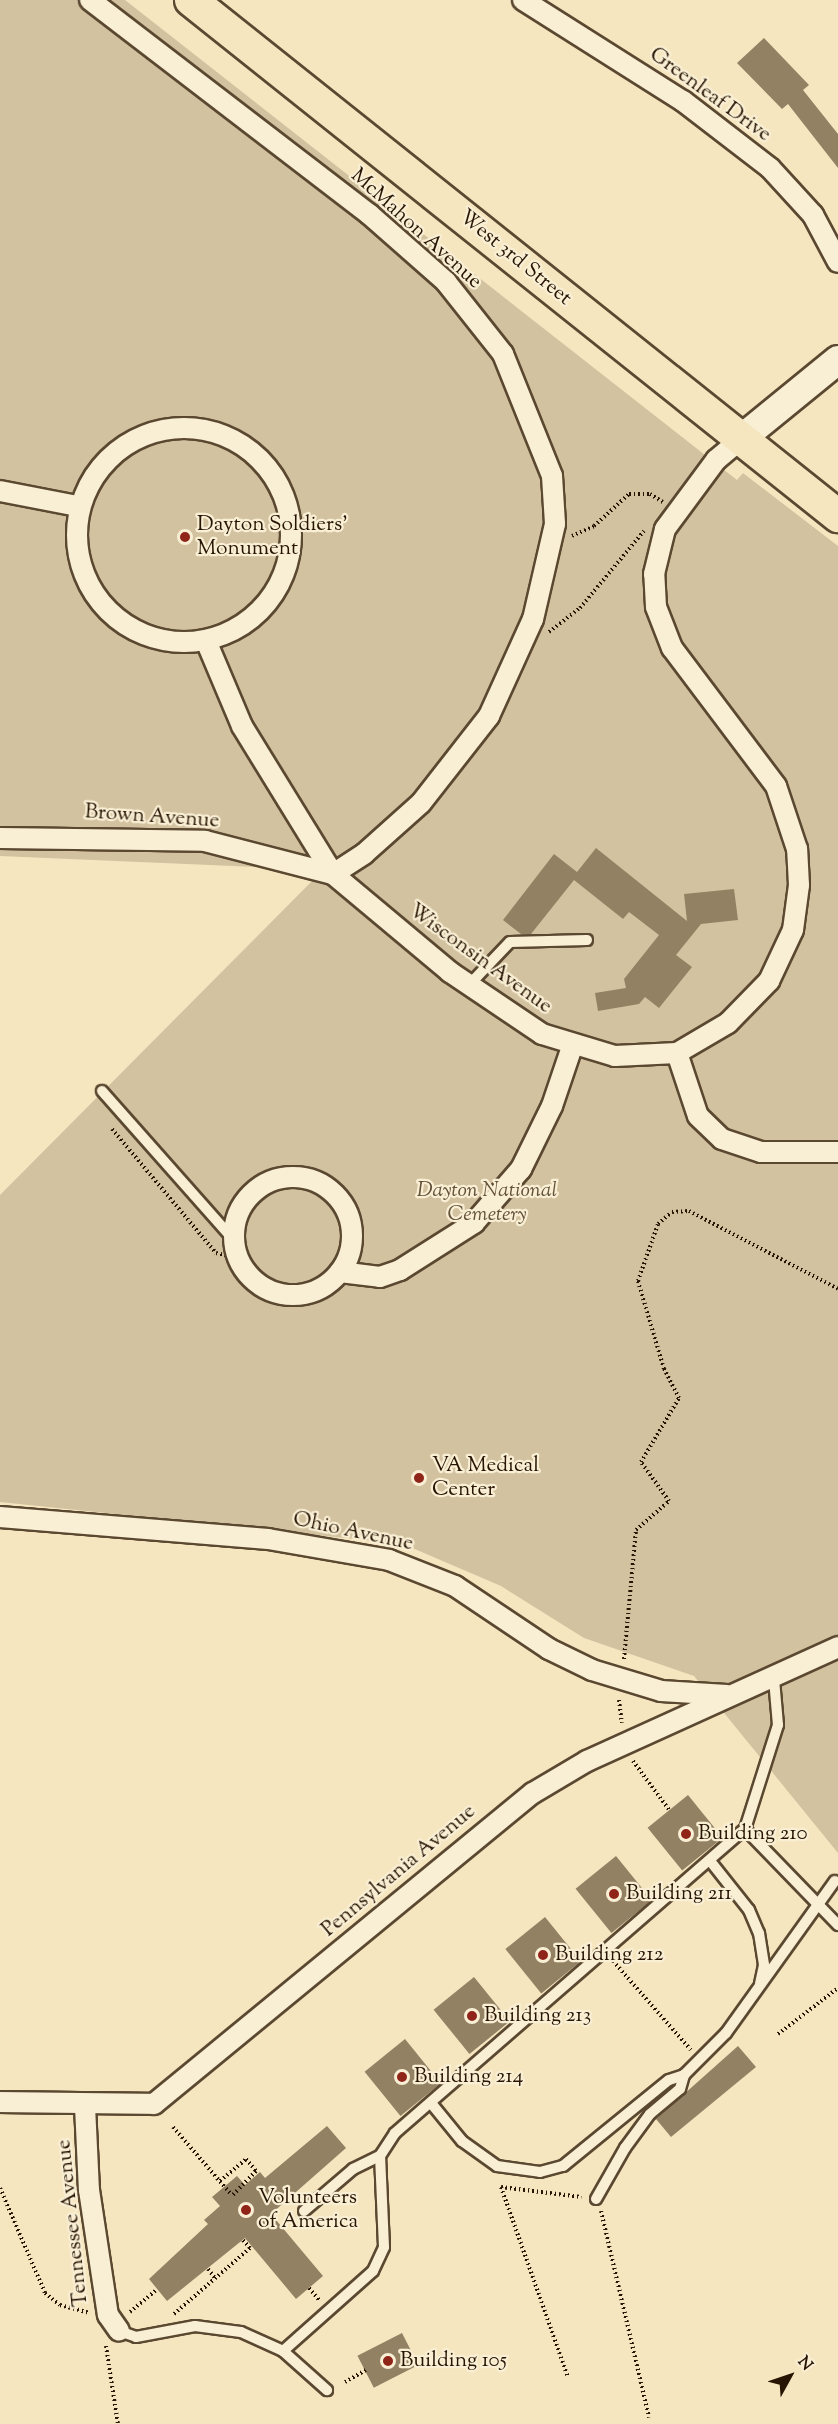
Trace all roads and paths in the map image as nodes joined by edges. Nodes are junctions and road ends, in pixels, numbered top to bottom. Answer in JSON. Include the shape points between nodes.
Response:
{"nodes":[{"id":1,"x":90,"y":0,"type":"edge"},
{"id":2,"x":191,"y":0,"type":"edge"},
{"id":3,"x":523,"y":0,"type":"edge"},
{"id":4,"x":838,"y":262,"type":"edge"},
{"id":5,"x":838,"y":360,"type":"edge"},
{"id":6,"x":741,"y":439,"type":"junction"},
{"id":7,"x":0,"y":491,"type":"edge"},
{"id":8,"x":665,"y":503,"type":"dead end"},
{"id":9,"x":77,"y":506,"type":"junction"},
{"id":10,"x":838,"y":516,"type":"edge"},
{"id":11,"x":649,"y":528,"type":"dead end"},
{"id":12,"x":554,"y":531,"type":"junction"},
{"id":13,"x":544,"y":634,"type":"dead end"},
{"id":14,"x":207,"y":643,"type":"junction"},
{"id":15,"x":0,"y":838,"type":"edge"},
{"id":16,"x":333,"y":874,"type":"junction"},
{"id":17,"x":587,"y":940,"type":"dead end"},
{"id":18,"x":469,"y":985,"type":"junction"},
{"id":19,"x":572,"y":1047,"type":"junction"},
{"id":20,"x":677,"y":1053,"type":"junction"},
{"id":21,"x":102,"y":1091,"type":"dead end"},
{"id":22,"x":110,"y":1126,"type":"dead end"},
{"id":23,"x":838,"y":1152,"type":"edge"},
{"id":24,"x":236,"y":1249,"type":"junction"},
{"id":25,"x":340,"y":1272,"type":"junction"},
{"id":26,"x":838,"y":1289,"type":"edge"},
{"id":27,"x":0,"y":1517,"type":"edge"},
{"id":28,"x":838,"y":1647,"type":"edge"},
{"id":29,"x":624,"y":1665,"type":"dead end"},
{"id":30,"x":774,"y":1679,"type":"junction"},
{"id":31,"x":738,"y":1694,"type":"junction"},
{"id":32,"x":619,"y":1700,"type":"dead end"},
{"id":33,"x":622,"y":1730,"type":"dead end"},
{"id":34,"x":632,"y":1758,"type":"dead end"},
{"id":35,"x":670,"y":1811,"type":"dead end"},
{"id":36,"x":745,"y":1829,"type":"junction"},
{"id":37,"x":711,"y":1862,"type":"junction"},
{"id":38,"x":835,"y":1881,"type":"dead end"},
{"id":39,"x":817,"y":1903,"type":"junction"},
{"id":40,"x":838,"y":1925,"type":"edge"},
{"id":41,"x":611,"y":1958,"type":"dead end"},
{"id":42,"x":838,"y":1988,"type":"edge"},
{"id":43,"x":758,"y":1990,"type":"junction"},
{"id":44,"x":778,"y":2034,"type":"dead end"},
{"id":45,"x":699,"y":2060,"type":"junction"},
{"id":46,"x":684,"y":2075,"type":"junction"},
{"id":47,"x":0,"y":2103,"type":"edge"},
{"id":48,"x":431,"y":2103,"type":"junction"},
{"id":49,"x":85,"y":2106,"type":"junction"},
{"id":50,"x":172,"y":2127,"type":"dead end"},
{"id":51,"x":380,"y":2156,"type":"junction"},
{"id":52,"x":497,"y":2166,"type":"junction"},
{"id":53,"x":220,"y":2181,"type":"junction"},
{"id":54,"x":501,"y":2187,"type":"junction"},
{"id":55,"x":0,"y":2188,"type":"edge"},
{"id":56,"x":596,"y":2199,"type":"junction"},
{"id":57,"x":304,"y":2211,"type":"dead end"},
{"id":58,"x":243,"y":2240,"type":"dead end"},
{"id":59,"x":208,"y":2269,"type":"dead end"},
{"id":60,"x":215,"y":2278,"type":"junction"},
{"id":61,"x":157,"y":2289,"type":"dead end"},
{"id":62,"x":94,"y":2313,"type":"dead end"},
{"id":63,"x":174,"y":2314,"type":"dead end"},
{"id":64,"x":116,"y":2328,"type":"junction"},
{"id":65,"x":283,"y":2351,"type":"junction"},
{"id":66,"x":366,"y":2370,"type":"dead end"},
{"id":67,"x":567,"y":2377,"type":"dead end"},
{"id":68,"x":345,"y":2382,"type":"dead end"},
{"id":69,"x":327,"y":2390,"type":"dead end"},
{"id":70,"x":649,"y":2418,"type":"dead end"},
{"id":71,"x":118,"y":2424,"type":"edge"}],
"edges":[{"from":1,"to":12,"type":"street","name":"McMahon Avenue","via":[[369,214],[464,302],[518,386],[552,476]]},
{"from":2,"to":6,"type":"main road","name":"West 3rd Street"},
{"from":3,"to":4,"type":"street","name":"Greenleaf Drive","via":[[683,102],[770,168],[813,215]]},
{"from":5,"to":6,"type":"street"},
{"from":6,"to":10,"type":"main road","name":"West 3rd Street"},
{"from":6,"to":20,"type":"street","name":"Wisconsin Avenue","via":[[716,460],[665,529],[654,574],[656,607],[672,648],[776,786],[798,849],[800,885],[793,930],[769,981],[728,1023]]},
{"from":7,"to":9,"type":"street"},
{"from":8,"to":12,"type":"path","via":[[650,494],[629,494],[580,533]]},
{"from":9,"to":14,"type":"street","via":[[79,555],[111,612],[157,638]]},
{"from":9,"to":14,"type":"street","via":[[109,460],[153,432],[187,427],[220,433],[265,465],[290,516],[287,564],[256,614],[225,637]]},
{"from":11,"to":13,"type":"path","via":[[580,608]]},
{"from":12,"to":16,"type":"street","name":"McMahon Avenue","via":[[533,619],[476,738],[421,803],[364,854]]},
{"from":14,"to":16,"type":"street","name":"Wisconsin Avenue","via":[[242,726]]},
{"from":15,"to":16,"type":"street","name":"Brown Avenue","via":[[86,835],[205,841]]},
{"from":16,"to":18,"type":"street","name":"Wisconsin Avenue"},
{"from":17,"to":18,"type":"lane","via":[[510,942]]},
{"from":18,"to":19,"type":"street","name":"Wisconsin Avenue","via":[[542,1034]]},
{"from":19,"to":20,"type":"street","name":"Wisconsin Avenue","via":[[615,1056]]},
{"from":19,"to":25,"type":"street","via":[[552,1106],[521,1169],[474,1223],[400,1270],[380,1277]]},
{"from":20,"to":23,"type":"street","via":[[698,1116],[722,1139],[761,1152]]},
{"from":21,"to":24,"type":"lane"},
{"from":22,"to":24,"type":"path","via":[[216,1253]]},
{"from":24,"to":25,"type":"street","via":[[254,1279],[276,1293],[311,1292]]},
{"from":24,"to":25,"type":"street","via":[[238,1215],[254,1192],[279,1179],[308,1179],[333,1193],[348,1217],[351,1245]]},
{"from":26,"to":29,"type":"path","via":[[689,1210],[672,1212],[658,1224],[638,1281],[664,1369],[680,1398],[641,1462],[669,1500],[636,1530]]},
{"from":27,"to":31,"type":"street","name":"Ohio Avenue","via":[[268,1539],[389,1560],[455,1586],[549,1649],[592,1670],[681,1694]]},
{"from":28,"to":30,"type":"street","name":"Pennsylvania Avenue"},
{"from":30,"to":31,"type":"street","name":"Pennsylvania Avenue"},
{"from":30,"to":36,"type":"lane","via":[[778,1725]]},
{"from":31,"to":49,"type":"street","name":"Pennsylvania Avenue","via":[[587,1761],[533,1793],[154,2104]]},
{"from":32,"to":33,"type":"path"},
{"from":34,"to":35,"type":"path"},
{"from":36,"to":37,"type":"lane"},
{"from":36,"to":39,"type":"lane"},
{"from":37,"to":43,"type":"lane","via":[[750,1910],[759,1933],[764,1965]]},
{"from":37,"to":48,"type":"lane"},
{"from":38,"to":39,"type":"lane"},
{"from":39,"to":40,"type":"lane"},
{"from":39,"to":43,"type":"lane"},
{"from":41,"to":45,"type":"path"},
{"from":42,"to":44,"type":"path"},
{"from":43,"to":45,"type":"lane"},
{"from":45,"to":46,"type":"lane"},
{"from":46,"to":52,"type":"lane","via":[[669,2080],[563,2166],[540,2172]]},
{"from":46,"to":56,"type":"lane","via":[[680,2089],[650,2114],[625,2148]]},
{"from":47,"to":49,"type":"street","name":"Pennsylvania Avenue"},
{"from":48,"to":51,"type":"lane","via":[[395,2133]]},
{"from":48,"to":52,"type":"lane","via":[[462,2141]]},
{"from":49,"to":64,"type":"street","name":"Tennessee Avenue","via":[[89,2190],[108,2315]]},
{"from":50,"to":53,"type":"path"},
{"from":51,"to":57,"type":"lane","via":[[353,2169]]},
{"from":51,"to":65,"type":"lane","via":[[384,2247],[373,2271]]},
{"from":52,"to":54,"type":"path"},
{"from":53,"to":53,"type":"path","via":[[232,2194],[256,2171],[246,2159]]},
{"from":54,"to":56,"type":"path"},
{"from":54,"to":67,"type":"path"},
{"from":55,"to":62,"type":"path","via":[[45,2293],[60,2305]]},
{"from":56,"to":70,"type":"path"},
{"from":58,"to":60,"type":"path","via":[[251,2247]]},
{"from":59,"to":60,"type":"path"},
{"from":60,"to":63,"type":"path"},
{"from":61,"to":64,"type":"path"},
{"from":64,"to":65,"type":"lane","via":[[136,2337],[195,2326],[242,2332]]},
{"from":64,"to":71,"type":"path"},
{"from":65,"to":69,"type":"lane"},
{"from":66,"to":68,"type":"path"}]}
